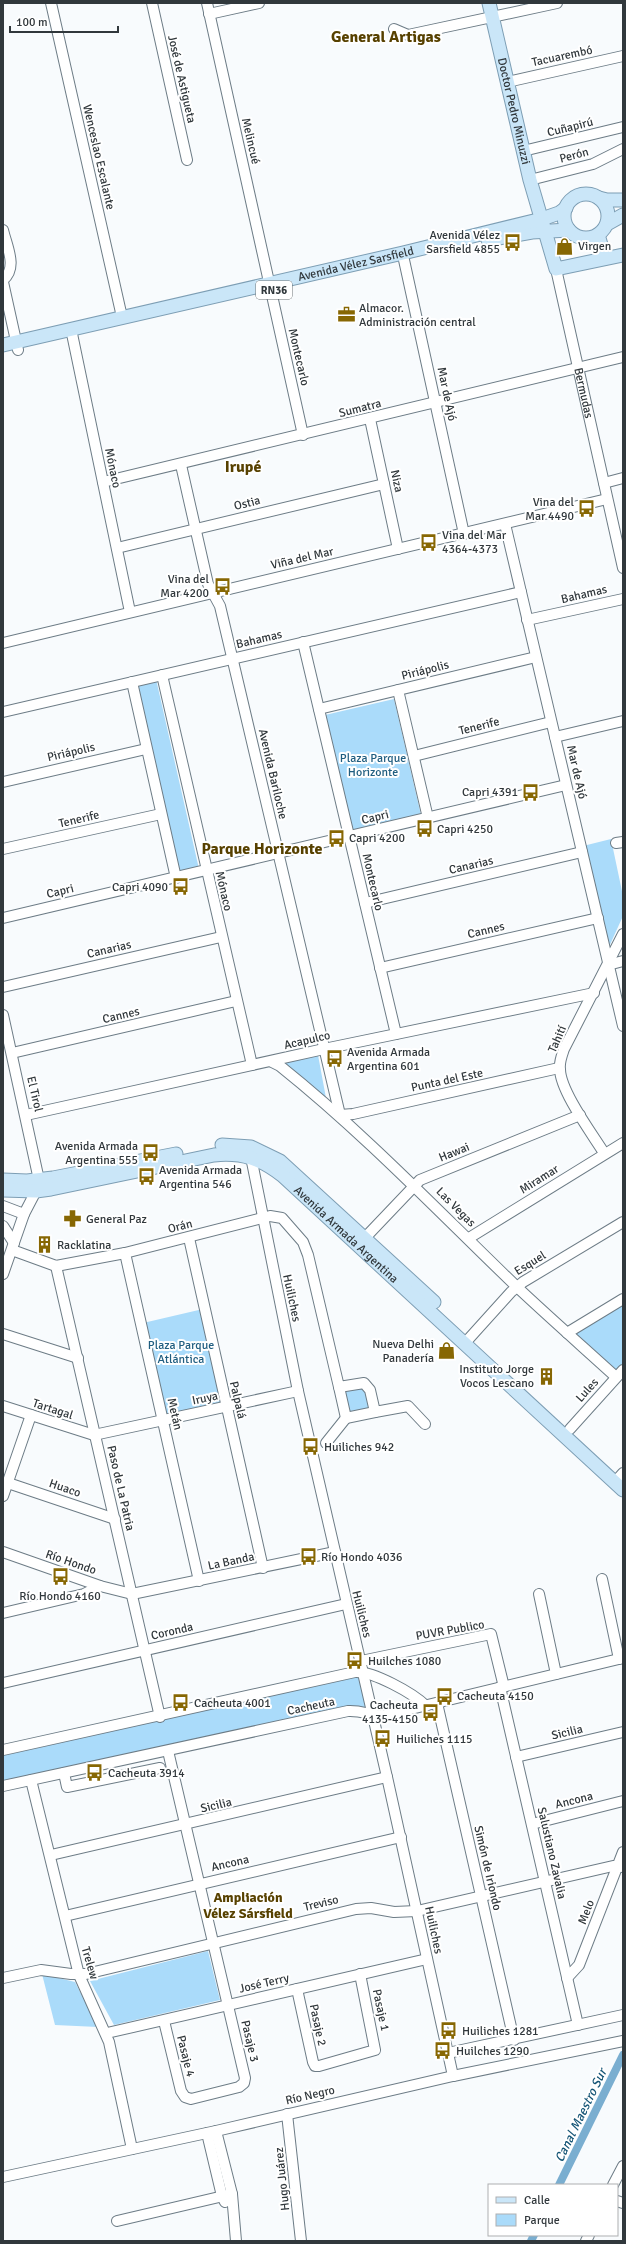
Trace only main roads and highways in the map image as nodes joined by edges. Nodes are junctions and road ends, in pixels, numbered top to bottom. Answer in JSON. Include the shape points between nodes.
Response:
{"nodes":[{"id":1,"x":489,"y":3,"type":"edge"},
{"id":2,"x":600,"y":198,"type":"junction"},
{"id":3,"x":623,"y":200,"type":"edge"},
{"id":4,"x":566,"y":208,"type":"junction"},
{"id":5,"x":623,"y":215,"type":"edge"},
{"id":6,"x":607,"y":224,"type":"junction"},
{"id":7,"x":544,"y":225,"type":"junction"},
{"id":8,"x":569,"y":230,"type":"junction"},
{"id":9,"x":598,"y":235,"type":"junction"},
{"id":10,"x":623,"y":255,"type":"edge"},
{"id":11,"x":605,"y":258,"type":"junction"},
{"id":12,"x":271,"y":287,"type":"junction"},
{"id":13,"x":72,"y":333,"type":"junction"},
{"id":14,"x":3,"y":345,"type":"edge"},
{"id":15,"x":17,"y":346,"type":"junction"},
{"id":16,"x":3,"y":353,"type":"edge"},
{"id":17,"x":3,"y":1180,"type":"edge"},
{"id":18,"x":37,"y":1186,"type":"junction"},
{"id":19,"x":3,"y":1190,"type":"edge"},
{"id":20,"x":361,"y":1241,"type":"junction"},
{"id":21,"x":468,"y":1340,"type":"junction"},
{"id":22,"x":621,"y":1480,"type":"edge"}],
"edges":[{"from":1,"to":7,"type":"main road","name":"Doctor Pedro Minuzzi","via":[[530,180]]},
{"from":2,"to":3,"type":"main road","number":"RN36"},
{"from":2,"to":4,"type":"main road","number":"RN36","via":[[583,194],[573,198]]},
{"from":2,"to":6,"type":"main road","via":[[608,213]]},
{"from":4,"to":7,"type":"main road","name":"Avenida Vélez Sarsfield","number":"RN36"},
{"from":4,"to":8,"type":"main road","via":[[564,219]]},
{"from":5,"to":6,"type":"main road"},
{"from":6,"to":9,"type":"main road"},
{"from":7,"to":8,"type":"main road","name":"Avenida Vélez Sarsfield","number":"RN36"},
{"from":7,"to":11,"type":"main road","name":"Bermudas","via":[[556,270]]},
{"from":7,"to":12,"type":"main road","name":"Avenida Vélez Sarsfield","number":"RN36"},
{"from":7,"to":12,"type":"main road","name":"Avenida Vélez Sarsfield","number":"RN36","via":[[404,260]]},
{"from":8,"to":9,"type":"main road","number":"RN36","via":[[584,238]]},
{"from":9,"to":11,"type":"main road"},
{"from":10,"to":11,"type":"main road"},
{"from":12,"to":13,"type":"main road","name":"Avenida Vélez Sarsfield","number":"RN36"},
{"from":12,"to":13,"type":"main road","name":"Avenida Vélez Sarsfield","number":"RN36","via":[[122,317]]},
{"from":13,"to":15,"type":"main road","name":"Avenida Vélez Sarsfield","number":"RN36"},
{"from":14,"to":15,"type":"main road","name":"Avenida Vélez Sarsfield","number":"RN36"},
{"from":15,"to":16,"type":"main road","name":"Avenida Vélez Sarsfield","number":"RN36"},
{"from":17,"to":18,"type":"main road","name":"Avenida Armada Argentina"},
{"from":18,"to":19,"type":"main road","name":"Avenida Armada Argentina"},
{"from":18,"to":20,"type":"main road","name":"Avenida Armada Argentina","via":[[214,1155],[239,1154],[274,1168]]},
{"from":18,"to":20,"type":"main road","name":"Avenida Armada Argentina","via":[[211,1147],[243,1145],[260,1150],[280,1161]]},
{"from":20,"to":21,"type":"main road","name":"Avenida Armada Argentina"},
{"from":21,"to":22,"type":"main road","name":"Avenida Armada Argentina"},
{"from":21,"to":22,"type":"main road","name":"Avenida Armada Argentina","via":[[570,1429]]}]}
